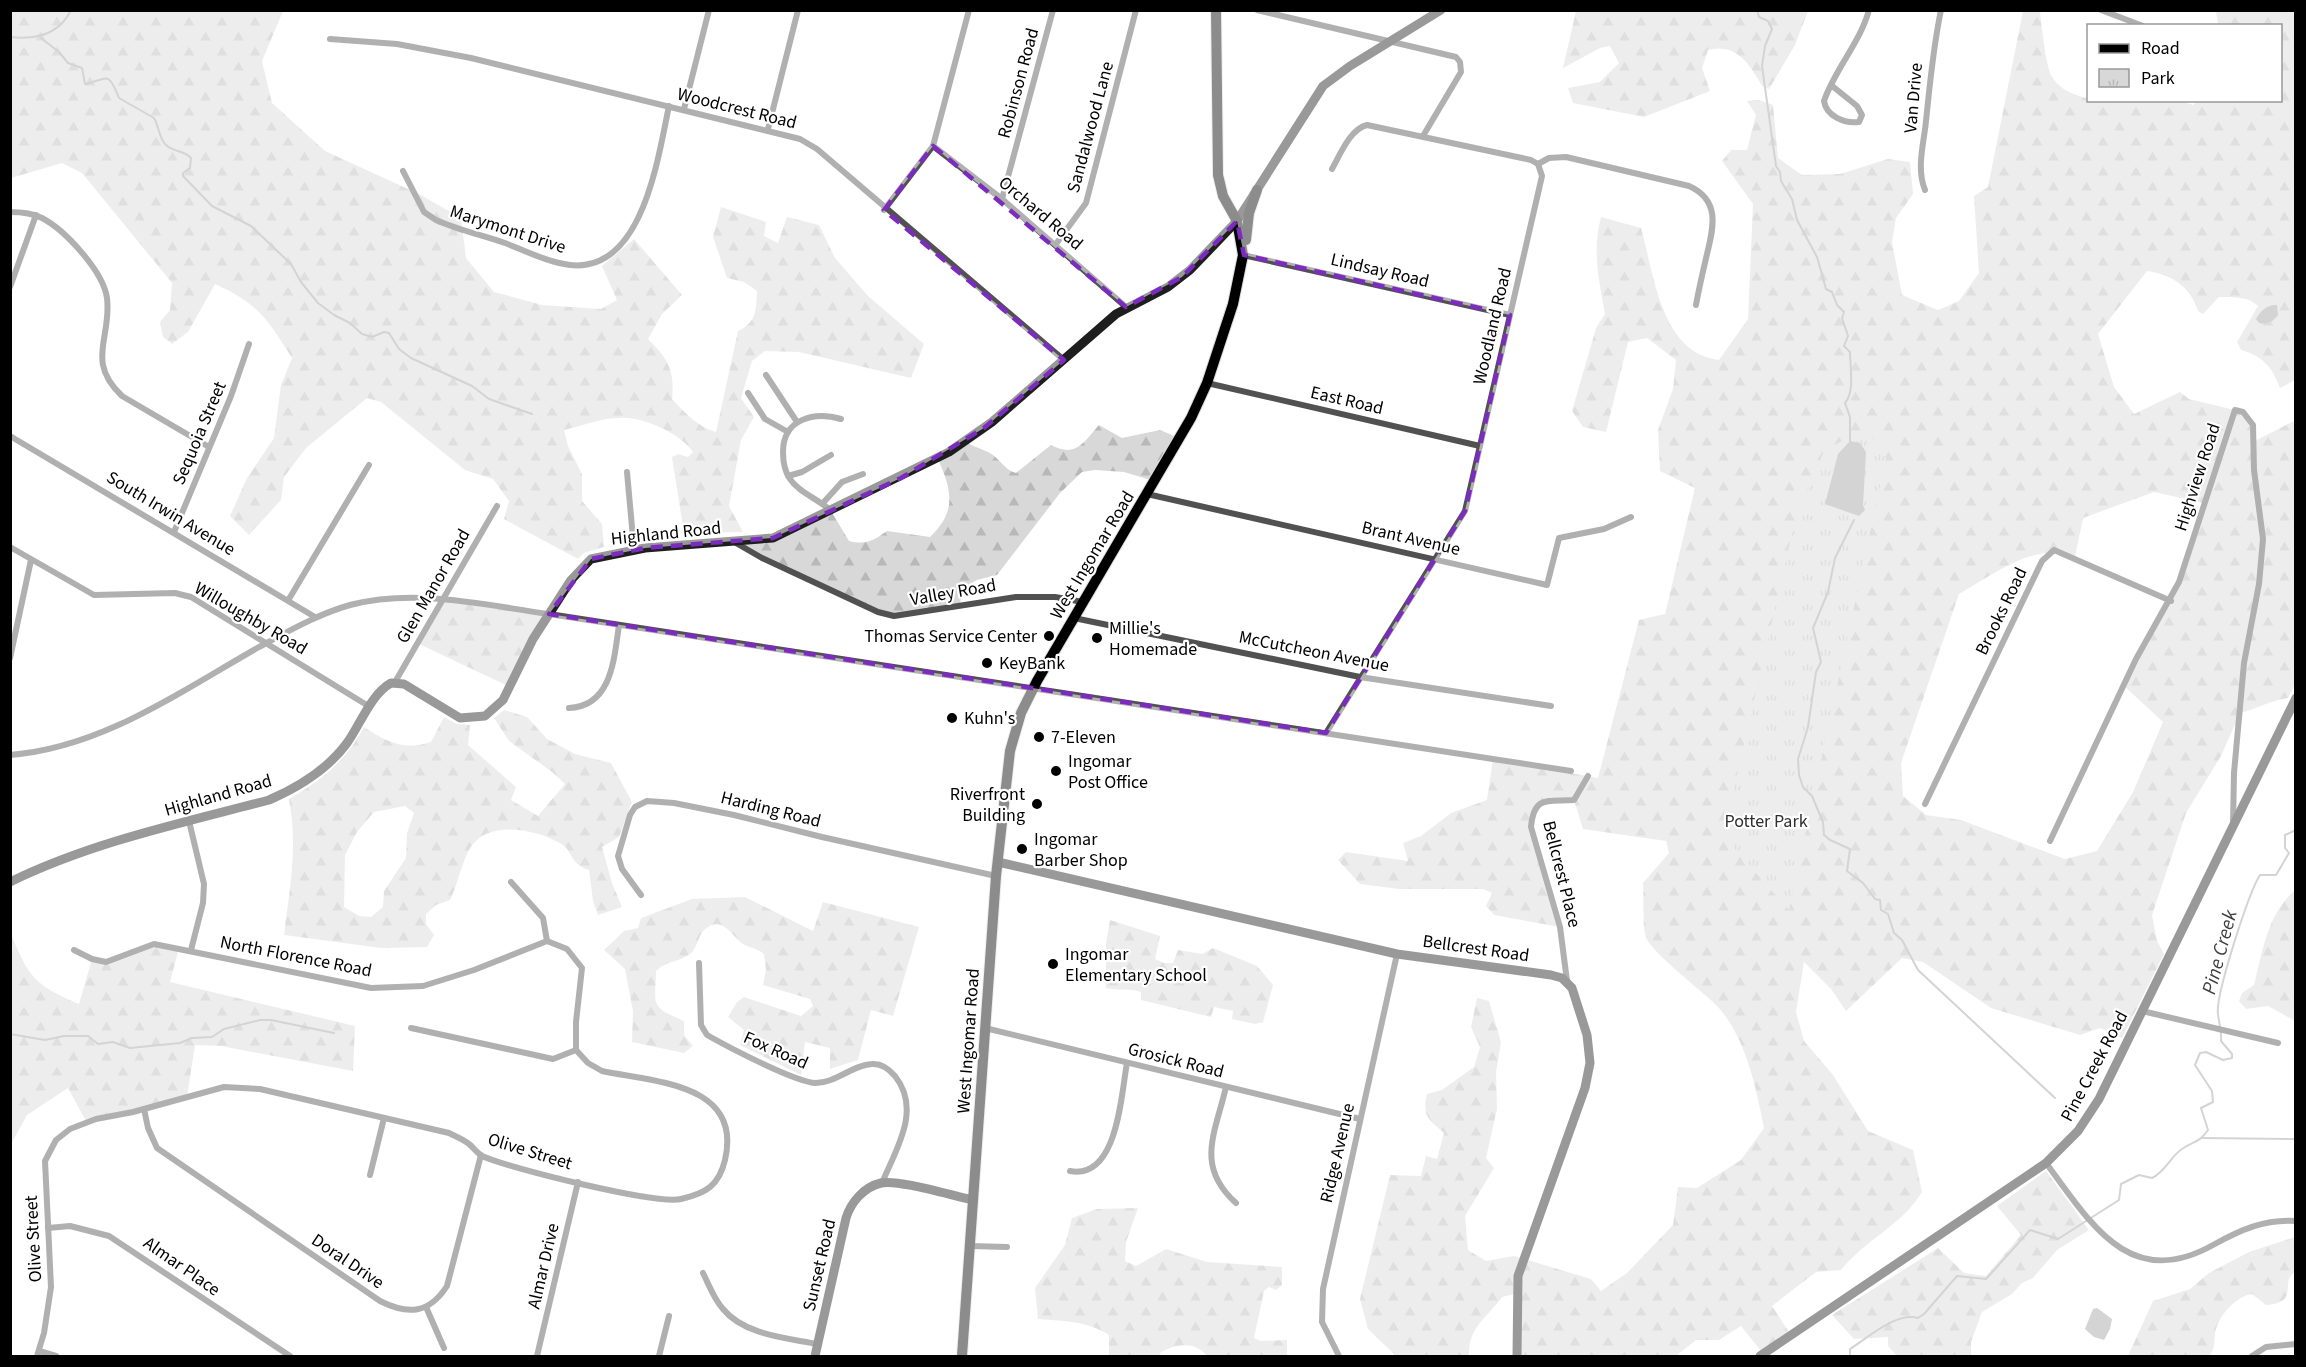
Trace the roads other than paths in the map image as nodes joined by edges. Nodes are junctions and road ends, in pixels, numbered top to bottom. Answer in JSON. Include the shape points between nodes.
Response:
{"nodes":[{"id":1,"x":710,"y":10,"type":"edge"},
{"id":2,"x":798,"y":10,"type":"edge"},
{"id":3,"x":969,"y":10,"type":"edge"},
{"id":4,"x":1053,"y":10,"type":"edge"},
{"id":5,"x":1136,"y":10,"type":"edge"},
{"id":6,"x":1215,"y":10,"type":"edge"},
{"id":7,"x":1257,"y":10,"type":"edge"},
{"id":8,"x":1441,"y":10,"type":"edge"},
{"id":9,"x":1869,"y":10,"type":"edge"},
{"id":10,"x":1941,"y":10,"type":"edge"},
{"id":11,"x":2101,"y":10,"type":"edge"},
{"id":12,"x":2138,"y":24,"type":"edge"},
{"id":13,"x":330,"y":39,"type":"dead end"},
{"id":14,"x":1392,"y":41,"type":"junction"},
{"id":15,"x":1831,"y":85,"type":"junction"},
{"id":16,"x":669,"y":106,"type":"junction"},
{"id":17,"x":684,"y":109,"type":"junction"},
{"id":18,"x":768,"y":129,"type":"junction"},
{"id":19,"x":1423,"y":136,"type":"junction"},
{"id":20,"x":933,"y":146,"type":"junction"},
{"id":21,"x":1538,"y":164,"type":"junction"},
{"id":22,"x":1332,"y":169,"type":"dead end"},
{"id":23,"x":402,"y":171,"type":"dead end"},
{"id":24,"x":1257,"y":190,"type":"junction"},
{"id":25,"x":1925,"y":190,"type":"dead end"},
{"id":26,"x":1002,"y":199,"type":"junction"},
{"id":27,"x":884,"y":210,"type":"junction"},
{"id":28,"x":10,"y":212,"type":"edge"},
{"id":29,"x":36,"y":215,"type":"junction"},
{"id":30,"x":1237,"y":221,"type":"junction"},
{"id":31,"x":1056,"y":244,"type":"junction"},
{"id":32,"x":1243,"y":255,"type":"junction"},
{"id":33,"x":10,"y":287,"type":"edge"},
{"id":34,"x":1696,"y":304,"type":"dead end"},
{"id":35,"x":1126,"y":307,"type":"junction"},
{"id":36,"x":1510,"y":315,"type":"junction"},
{"id":37,"x":249,"y":344,"type":"dead end"},
{"id":38,"x":1064,"y":360,"type":"junction"},
{"id":39,"x":765,"y":375,"type":"dead end"},
{"id":40,"x":1207,"y":383,"type":"junction"},
{"id":41,"x":748,"y":393,"type":"dead end"},
{"id":42,"x":841,"y":419,"type":"dead end"},
{"id":43,"x":797,"y":422,"type":"junction"},
{"id":44,"x":788,"y":432,"type":"junction"},
{"id":45,"x":10,"y":436,"type":"edge"},
{"id":46,"x":1480,"y":446,"type":"junction"},
{"id":47,"x":209,"y":447,"type":"junction"},
{"id":48,"x":831,"y":455,"type":"dead end"},
{"id":49,"x":369,"y":465,"type":"dead end"},
{"id":50,"x":627,"y":472,"type":"dead end"},
{"id":51,"x":863,"y":474,"type":"dead end"},
{"id":52,"x":788,"y":476,"type":"junction"},
{"id":53,"x":1147,"y":494,"type":"junction"},
{"id":54,"x":823,"y":503,"type":"junction"},
{"id":55,"x":498,"y":506,"type":"dead end"},
{"id":56,"x":831,"y":511,"type":"junction"},
{"id":57,"x":1631,"y":517,"type":"dead end"},
{"id":58,"x":174,"y":532,"type":"junction"},
{"id":59,"x":736,"y":543,"type":"junction"},
{"id":60,"x":10,"y":547,"type":"edge"},
{"id":61,"x":634,"y":549,"type":"junction"},
{"id":62,"x":1434,"y":559,"type":"junction"},
{"id":63,"x":31,"y":560,"type":"junction"},
{"id":64,"x":442,"y":598,"type":"junction"},
{"id":65,"x":289,"y":600,"type":"junction"},
{"id":66,"x":2171,"y":601,"type":"junction"},
{"id":67,"x":1083,"y":602,"type":"junction"},
{"id":68,"x":549,"y":614,"type":"junction"},
{"id":69,"x":315,"y":617,"type":"junction"},
{"id":70,"x":1074,"y":618,"type":"junction"},
{"id":71,"x":619,"y":625,"type":"junction"},
{"id":72,"x":267,"y":643,"type":"junction"},
{"id":73,"x":10,"y":658,"type":"edge"},
{"id":74,"x":1360,"y":677,"type":"junction"},
{"id":75,"x":394,"y":682,"type":"junction"},
{"id":76,"x":1032,"y":690,"type":"junction"},
{"id":77,"x":2295,"y":698,"type":"edge"},
{"id":78,"x":1551,"y":706,"type":"dead end"},
{"id":79,"x":370,"y":707,"type":"junction"},
{"id":80,"x":569,"y":708,"type":"dead end"},
{"id":81,"x":1326,"y":733,"type":"junction"},
{"id":82,"x":10,"y":755,"type":"edge"},
{"id":83,"x":1570,"y":771,"type":"dead end"},
{"id":84,"x":1588,"y":776,"type":"dead end"},
{"id":85,"x":1925,"y":804,"type":"dead end"},
{"id":86,"x":189,"y":821,"type":"junction"},
{"id":87,"x":2233,"y":825,"type":"junction"},
{"id":88,"x":2050,"y":841,"type":"dead end"},
{"id":89,"x":998,"y":861,"type":"junction"},
{"id":90,"x":996,"y":876,"type":"junction"},
{"id":91,"x":10,"y":882,"type":"edge"},
{"id":92,"x":511,"y":882,"type":"dead end"},
{"id":93,"x":641,"y":895,"type":"dead end"},
{"id":94,"x":547,"y":941,"type":"junction"},
{"id":95,"x":74,"y":950,"type":"dead end"},
{"id":96,"x":190,"y":950,"type":"junction"},
{"id":97,"x":1397,"y":954,"type":"junction"},
{"id":98,"x":699,"y":963,"type":"dead end"},
{"id":99,"x":1567,"y":981,"type":"junction"},
{"id":100,"x":2142,"y":1011,"type":"junction"},
{"id":101,"x":411,"y":1028,"type":"dead end"},
{"id":102,"x":986,"y":1028,"type":"junction"},
{"id":103,"x":2278,"y":1043,"type":"dead end"},
{"id":104,"x":576,"y":1050,"type":"junction"},
{"id":105,"x":1126,"y":1063,"type":"junction"},
{"id":106,"x":1226,"y":1087,"type":"junction"},
{"id":107,"x":144,"y":1109,"type":"junction"},
{"id":108,"x":384,"y":1118,"type":"junction"},
{"id":109,"x":1360,"y":1119,"type":"junction"},
{"id":110,"x":481,"y":1155,"type":"junction"},
{"id":111,"x":2046,"y":1163,"type":"junction"},
{"id":112,"x":1070,"y":1171,"type":"dead end"},
{"id":113,"x":370,"y":1175,"type":"dead end"},
{"id":114,"x":578,"y":1182,"type":"junction"},
{"id":115,"x":882,"y":1183,"type":"junction"},
{"id":116,"x":973,"y":1200,"type":"junction"},
{"id":117,"x":1236,"y":1203,"type":"dead end"},
{"id":118,"x":2295,"y":1221,"type":"edge"},
{"id":119,"x":48,"y":1228,"type":"junction"},
{"id":120,"x":970,"y":1246,"type":"junction"},
{"id":121,"x":1006,"y":1247,"type":"dead end"},
{"id":122,"x":703,"y":1273,"type":"dead end"},
{"id":123,"x":426,"y":1307,"type":"junction"},
{"id":124,"x":669,"y":1316,"type":"dead end"},
{"id":125,"x":817,"y":1344,"type":"junction"},
{"id":126,"x":2295,"y":1344,"type":"edge"},
{"id":127,"x":444,"y":1348,"type":"dead end"},
{"id":128,"x":38,"y":1354,"type":"edge"},
{"id":129,"x":56,"y":1356,"type":"edge"},
{"id":130,"x":290,"y":1356,"type":"edge"},
{"id":131,"x":537,"y":1356,"type":"edge"},
{"id":132,"x":659,"y":1356,"type":"edge"},
{"id":133,"x":815,"y":1356,"type":"edge"},
{"id":134,"x":962,"y":1356,"type":"edge"},
{"id":135,"x":1339,"y":1356,"type":"edge"},
{"id":136,"x":1517,"y":1356,"type":"edge"},
{"id":137,"x":1760,"y":1356,"type":"edge"},
{"id":138,"x":2252,"y":1356,"type":"edge"}],
"edges":[{"from":1,"to":17,"type":"street"},
{"from":2,"to":18,"type":"street"},
{"from":3,"to":20,"type":"street"},
{"from":4,"to":26,"type":"street","name":"Robinson Road"},
{"from":5,"to":31,"type":"street","name":"Sandalwood Lane","via":[[1086,203]]},
{"from":6,"to":30,"type":"main road","name":"West Ingomar Road","via":[[1218,175],[1223,196]]},
{"from":7,"to":14,"type":"street"},
{"from":8,"to":14,"type":"street"},
{"from":9,"to":15,"type":"street"},
{"from":10,"to":25,"type":"street","name":"Van Drive","via":[[1927,94],[1921,167]]},
{"from":11,"to":12,"type":"street"},
{"from":13,"to":16,"type":"street","name":"Woodcrest Road","via":[[431,50]]},
{"from":14,"to":19,"type":"street","via":[[1452,55],[1460,62],[1461,72]]},
{"from":14,"to":24,"type":"street","via":[[1323,86]]},
{"from":15,"to":15,"type":"street","via":[[1824,101],[1826,109],[1846,121],[1859,122],[1863,115],[1857,106]]},
{"from":16,"to":17,"type":"street","name":"Woodcrest Road"},
{"from":16,"to":23,"type":"street","name":"Marymont Drive","via":[[641,212],[621,244],[595,262],[571,265],[549,261],[436,220],[424,212]]},
{"from":17,"to":18,"type":"street","name":"Woodcrest Road"},
{"from":18,"to":27,"type":"street","name":"Woodcrest Road","via":[[817,149]]},
{"from":19,"to":21,"type":"street"},
{"from":19,"to":22,"type":"street","via":[[1361,126]]},
{"from":20,"to":26,"type":"street","name":"Orchard Road"},
{"from":20,"to":27,"type":"street"},
{"from":21,"to":34,"type":"street","via":[[1549,158],[1566,157],[1689,186],[1702,193],[1711,206],[1714,221]]},
{"from":21,"to":36,"type":"street","name":"Woodland Road","via":[[1540,187]]},
{"from":24,"to":30,"type":"street"},
{"from":24,"to":32,"type":"main road"},
{"from":26,"to":31,"type":"street","name":"Orchard Road"},
{"from":27,"to":38,"type":"street","name":"Woodcrest Road"},
{"from":28,"to":29,"type":"street"},
{"from":29,"to":33,"type":"street"},
{"from":29,"to":47,"type":"street","via":[[55,227],[100,278],[107,307],[101,359],[112,385],[123,396]]},
{"from":30,"to":32,"type":"main road","name":"West Ingomar Road"},
{"from":30,"to":35,"type":"street","name":"Highland Road","via":[[1175,282]]},
{"from":31,"to":35,"type":"street","name":"Orchard Road"},
{"from":32,"to":36,"type":"street","name":"Lindsay Road"},
{"from":32,"to":40,"type":"main road","name":"West Ingomar Road","via":[[1237,290]]},
{"from":35,"to":38,"type":"street","name":"Highland Road"},
{"from":36,"to":46,"type":"street","name":"Woodland Road"},
{"from":37,"to":47,"type":"street","name":"Sequoia Street"},
{"from":38,"to":56,"type":"street","name":"Highland Road","via":[[992,422],[949,452]]},
{"from":39,"to":43,"type":"street"},
{"from":40,"to":46,"type":"street","name":"East Road"},
{"from":40,"to":53,"type":"main road","name":"West Ingomar Road"},
{"from":41,"to":44,"type":"street","via":[[765,418]]},
{"from":42,"to":43,"type":"street","via":[[819,415]]},
{"from":43,"to":44,"type":"street"},
{"from":44,"to":52,"type":"street","via":[[783,456]]},
{"from":45,"to":58,"type":"street","name":"South Irwin Avenue"},
{"from":46,"to":62,"type":"street","name":"Woodland Road","via":[[1465,511]]},
{"from":47,"to":58,"type":"street","name":"Sequoia Street"},
{"from":48,"to":52,"type":"street"},
{"from":49,"to":65,"type":"street"},
{"from":50,"to":61,"type":"street"},
{"from":51,"to":54,"type":"street","via":[[842,482]]},
{"from":52,"to":54,"type":"street"},
{"from":53,"to":62,"type":"street","name":"Brant Avenue"},
{"from":53,"to":67,"type":"main road","name":"West Ingomar Road"},
{"from":54,"to":56,"type":"street"},
{"from":55,"to":64,"type":"street","name":"Glen Manor Road"},
{"from":56,"to":59,"type":"street","name":"Highland Road","via":[[773,538]]},
{"from":57,"to":62,"type":"street","name":"Brant Avenue","via":[[1604,529],[1559,538],[1547,585]]},
{"from":58,"to":65,"type":"street","name":"South Irwin Avenue"},
{"from":59,"to":61,"type":"street","name":"Highland Road"},
{"from":59,"to":67,"type":"street","name":"Valley Road","via":[[878,612],[894,616],[1016,597]]},
{"from":60,"to":63,"type":"street","name":"Willoughby Road"},
{"from":61,"to":68,"type":"street","name":"Highland Road","via":[[586,563]]},
{"from":62,"to":74,"type":"street","name":"Woodland Road"},
{"from":63,"to":72,"type":"street","name":"Willoughby Road","via":[[94,595],[191,597]]},
{"from":63,"to":73,"type":"street"},
{"from":64,"to":68,"type":"street"},
{"from":64,"to":69,"type":"street","via":[[383,599]]},
{"from":64,"to":75,"type":"street","name":"Glen Manor Road"},
{"from":65,"to":69,"type":"street","name":"South Irwin Avenue"},
{"from":66,"to":85,"type":"street","name":"Brooks Road","via":[[2075,557],[2054,550],[2048,554]]},
{"from":66,"to":87,"type":"street","name":"Highview Road","via":[[2235,410],[2244,412],[2253,425],[2263,539],[2244,663]]},
{"from":66,"to":88,"type":"street","name":"Highview Road","via":[[2136,659]]},
{"from":67,"to":70,"type":"main road","name":"West Ingomar Road"},
{"from":68,"to":71,"type":"street"},
{"from":68,"to":75,"type":"street","name":"Highland Road","via":[[503,700],[485,716],[454,716],[410,687]]},
{"from":69,"to":72,"type":"street"},
{"from":70,"to":74,"type":"street","name":"McCutcheon Avenue"},
{"from":70,"to":76,"type":"main road","name":"West Ingomar Road"},
{"from":71,"to":76,"type":"street"},
{"from":71,"to":80,"type":"street","via":[[608,679],[600,696],[581,708]]},
{"from":72,"to":79,"type":"street","name":"Willoughby Road"},
{"from":72,"to":82,"type":"street","via":[[117,727],[56,749]]},
{"from":74,"to":78,"type":"street","name":"McCutcheon Avenue"},
{"from":74,"to":81,"type":"street","name":"Woodland Road"},
{"from":75,"to":79,"type":"street","name":"Highland Road","via":[[383,688]]},
{"from":76,"to":81,"type":"street"},
{"from":76,"to":89,"type":"main road","name":"West Ingomar Road","via":[[1010,751]]},
{"from":77,"to":87,"type":"street","name":"Pine Creek Road"},
{"from":79,"to":86,"type":"street","name":"Highland Road","via":[[337,755],[296,787],[269,800]]},
{"from":81,"to":83,"type":"street"},
{"from":84,"to":99,"type":"street","name":"Bellcrest Place","via":[[1574,800],[1537,804],[1531,827],[1560,927]]},
{"from":86,"to":91,"type":"street","name":"Highland Road","via":[[47,864]]},
{"from":86,"to":96,"type":"street","via":[[204,884]]},
{"from":87,"to":100,"type":"street","name":"Pine Creek Road"},
{"from":89,"to":90,"type":"main road","name":"West Ingomar Road"},
{"from":89,"to":97,"type":"street","name":"Bellcrest Road"},
{"from":90,"to":93,"type":"street","name":"Harding Road","via":[[734,815],[647,801],[630,815],[618,856]]},
{"from":90,"to":102,"type":"main road","name":"West Ingomar Road"},
{"from":92,"to":94,"type":"street","via":[[543,918]]},
{"from":94,"to":96,"type":"street","name":"North Florence Road","via":[[423,986],[371,988]]},
{"from":94,"to":104,"type":"street","via":[[567,949],[582,968]]},
{"from":95,"to":96,"type":"street","name":"North Florence Road","via":[[106,962],[146,945]]},
{"from":97,"to":99,"type":"street","name":"Bellcrest Road","via":[[1551,975]]},
{"from":97,"to":109,"type":"street","name":"Ridge Avenue"},
{"from":98,"to":115,"type":"street","name":"Fox Road","via":[[701,1019],[707,1035],[815,1083],[869,1064],[882,1065],[894,1075],[904,1093],[906,1124]]},
{"from":99,"to":136,"type":"street","via":[[1576,996],[1587,1035],[1589,1072],[1518,1276]]},
{"from":100,"to":103,"type":"street"},
{"from":100,"to":111,"type":"street","name":"Pine Creek Road","via":[[2092,1111]]},
{"from":101,"to":104,"type":"street","via":[[553,1059]]},
{"from":102,"to":105,"type":"street","name":"Grosick Road"},
{"from":102,"to":116,"type":"main road","name":"West Ingomar Road"},
{"from":104,"to":114,"type":"street","name":"Olive Street","via":[[602,1071],[695,1091],[712,1103],[723,1119],[729,1140],[720,1178],[708,1190],[680,1200],[652,1199]]},
{"from":105,"to":106,"type":"street","name":"Grosick Road"},
{"from":105,"to":112,"type":"street","via":[[1108,1150],[1090,1168]]},
{"from":106,"to":109,"type":"street","name":"Grosick Road"},
{"from":106,"to":117,"type":"street","via":[[1212,1146],[1211,1168],[1219,1186]]},
{"from":107,"to":108,"type":"street","name":"Olive Street","via":[[224,1087],[260,1089]]},
{"from":107,"to":119,"type":"street","name":"Olive Street","via":[[96,1119],[70,1129],[56,1140],[45,1161]]},
{"from":107,"to":123,"type":"street","name":"Doral Drive","via":[[157,1148],[380,1301],[404,1310]]},
{"from":108,"to":110,"type":"street","name":"Olive Street","via":[[449,1133]]},
{"from":108,"to":113,"type":"street"},
{"from":109,"to":135,"type":"street","name":"Ridge Avenue","via":[[1321,1299],[1322,1322]]},
{"from":110,"to":114,"type":"street","name":"Olive Street"},
{"from":110,"to":123,"type":"street","via":[[447,1286],[439,1299]]},
{"from":111,"to":118,"type":"street","via":[[2104,1237],[2120,1250],[2146,1259],[2183,1258],[2250,1226]]},
{"from":111,"to":137,"type":"street","name":"Pine Creek Road"},
{"from":114,"to":131,"type":"street","name":"Almar Drive"},
{"from":115,"to":116,"type":"street"},
{"from":115,"to":125,"type":"street","name":"Sunset Road","via":[[861,1194],[849,1210]]},
{"from":116,"to":120,"type":"main road","name":"West Ingomar Road"},
{"from":119,"to":128,"type":"street","name":"Olive Street","via":[[51,1287]]},
{"from":119,"to":130,"type":"street","name":"Almar Place","via":[[70,1226],[109,1236]]},
{"from":120,"to":121,"type":"street"},
{"from":120,"to":134,"type":"main road","name":"West Ingomar Road"},
{"from":122,"to":125,"type":"street","via":[[718,1303],[734,1320],[758,1331]]},
{"from":123,"to":127,"type":"street"},
{"from":124,"to":132,"type":"street"},
{"from":125,"to":133,"type":"street","name":"Sunset Road"},
{"from":126,"to":138,"type":"street","via":[[2266,1347]]},
{"from":128,"to":129,"type":"street"}]}
